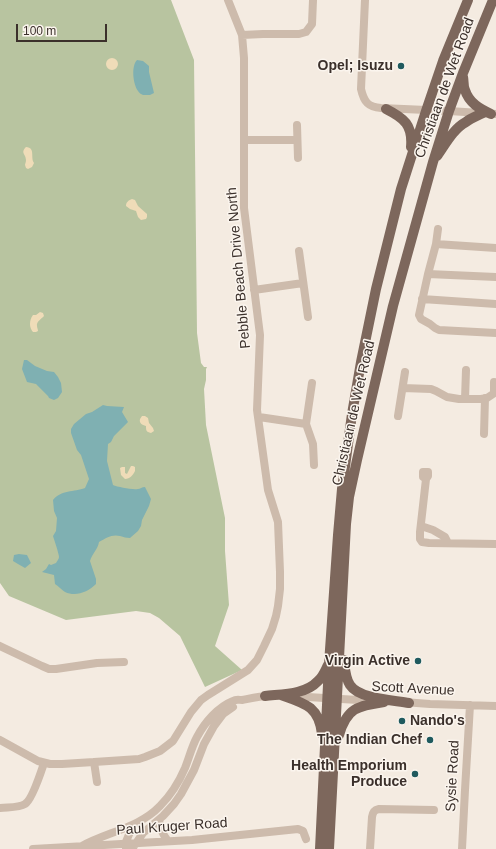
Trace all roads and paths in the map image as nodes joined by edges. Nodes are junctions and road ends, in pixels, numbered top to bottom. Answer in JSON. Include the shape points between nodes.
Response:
{"nodes":[{"id":1,"x":228,"y":0,"type":"edge"},
{"id":2,"x":313,"y":0,"type":"edge"},
{"id":3,"x":365,"y":0,"type":"edge"},
{"id":4,"x":468,"y":0,"type":"edge"},
{"id":5,"x":493,"y":0,"type":"edge"},
{"id":6,"x":242,"y":35,"type":"junction"},
{"id":7,"x":463,"y":73,"type":"junction"},
{"id":8,"x":386,"y":109,"type":"junction"},
{"id":9,"x":426,"y":110,"type":"junction"},
{"id":10,"x":449,"y":111,"type":"junction"},
{"id":11,"x":490,"y":114,"type":"edge"},
{"id":12,"x":297,"y":125,"type":"dead end"},
{"id":13,"x":244,"y":140,"type":"junction"},
{"id":14,"x":297,"y":140,"type":"junction"},
{"id":15,"x":298,"y":158,"type":"dead end"},
{"id":16,"x":433,"y":162,"type":"junction"},
{"id":17,"x":409,"y":165,"type":"junction"},
{"id":18,"x":438,"y":229,"type":"dead end"},
{"id":19,"x":436,"y":244,"type":"junction"},
{"id":20,"x":496,"y":248,"type":"edge"},
{"id":21,"x":299,"y":251,"type":"dead end"},
{"id":22,"x":428,"y":274,"type":"junction"},
{"id":23,"x":496,"y":277,"type":"edge"},
{"id":24,"x":303,"y":283,"type":"junction"},
{"id":25,"x":254,"y":290,"type":"junction"},
{"id":26,"x":422,"y":299,"type":"junction"},
{"id":27,"x":496,"y":304,"type":"edge"},
{"id":28,"x":308,"y":317,"type":"dead end"},
{"id":29,"x":496,"y":333,"type":"edge"},
{"id":30,"x":466,"y":370,"type":"dead end"},
{"id":31,"x":405,"y":372,"type":"dead end"},
{"id":32,"x":494,"y":382,"type":"dead end"},
{"id":33,"x":312,"y":383,"type":"dead end"},
{"id":34,"x":403,"y":388,"type":"junction"},
{"id":35,"x":495,"y":392,"type":"edge"},
{"id":36,"x":485,"y":398,"type":"junction"},
{"id":37,"x":465,"y":399,"type":"junction"},
{"id":38,"x":398,"y":416,"type":"dead end"},
{"id":39,"x":259,"y":417,"type":"junction"},
{"id":40,"x":306,"y":424,"type":"junction"},
{"id":41,"x":484,"y":434,"type":"dead end"},
{"id":42,"x":314,"y":465,"type":"dead end"},
{"id":43,"x":426,"y":479,"type":"dead end"},
{"id":44,"x":421,"y":526,"type":"junction"},
{"id":45,"x":448,"y":543,"type":"junction"},
{"id":46,"x":496,"y":544,"type":"edge"},
{"id":47,"x":341,"y":626,"type":"junction"},
{"id":48,"x":0,"y":646,"type":"edge"},
{"id":49,"x":124,"y":662,"type":"dead end"},
{"id":50,"x":329,"y":664,"type":"junction"},
{"id":51,"x":265,"y":696,"type":"junction"},
{"id":52,"x":281,"y":696,"type":"junction"},
{"id":53,"x":332,"y":698,"type":"junction"},
{"id":54,"x":241,"y":700,"type":"junction"},
{"id":55,"x":388,"y":701,"type":"junction"},
{"id":56,"x":408,"y":703,"type":"junction"},
{"id":57,"x":470,"y":705,"type":"junction"},
{"id":58,"x":496,"y":706,"type":"edge"},
{"id":59,"x":0,"y":740,"type":"edge"},
{"id":60,"x":329,"y":752,"type":"junction"},
{"id":61,"x":94,"y":762,"type":"junction"},
{"id":62,"x":44,"y":763,"type":"junction"},
{"id":63,"x":97,"y":782,"type":"dead end"},
{"id":64,"x":0,"y":808,"type":"edge"},
{"id":65,"x":434,"y":810,"type":"dead end"},
{"id":66,"x":159,"y":820,"type":"junction"},
{"id":67,"x":133,"y":825,"type":"junction"},
{"id":68,"x":306,"y":839,"type":"dead end"},
{"id":69,"x":168,"y":841,"type":"junction"},
{"id":70,"x":82,"y":846,"type":"junction"},
{"id":71,"x":134,"y":846,"type":"edge"},
{"id":72,"x":125,"y":847,"type":"edge"},
{"id":73,"x":33,"y":849,"type":"edge"},
{"id":74,"x":320,"y":849,"type":"edge"},
{"id":75,"x":329,"y":849,"type":"edge"},
{"id":76,"x":370,"y":849,"type":"edge"},
{"id":77,"x":462,"y":849,"type":"edge"}],
"edges":[{"from":1,"to":6,"type":"street","name":"Pebble Beach Drive North"},
{"from":2,"to":6,"type":"street","via":[[312,24],[306,32]]},
{"from":3,"to":8,"type":"street","via":[[361,89],[368,104],[374,108]]},
{"from":4,"to":9,"type":"main road","name":"Christiaan de Wet Road"},
{"from":5,"to":7,"type":"main road","name":"Christiaan de Wet Road"},
{"from":6,"to":13,"type":"street","name":"Pebble Beach Drive North"},
{"from":7,"to":10,"type":"main road","name":"Christiaan de Wet Road"},
{"from":7,"to":11,"type":"main road","via":[[464,90],[468,97],[476,106]]},
{"from":8,"to":9,"type":"street"},
{"from":8,"to":17,"type":"main road","via":[[408,125],[411,143]]},
{"from":9,"to":10,"type":"street"},
{"from":9,"to":17,"type":"main road","name":"Christiaan de Wet Road"},
{"from":10,"to":11,"type":"street"},
{"from":10,"to":16,"type":"main road","name":"Christiaan de Wet Road"},
{"from":11,"to":16,"type":"main road","via":[[461,125]]},
{"from":12,"to":14,"type":"street"},
{"from":13,"to":14,"type":"street"},
{"from":13,"to":25,"type":"street","name":"Pebble Beach Drive North","via":[[244,208]]},
{"from":14,"to":15,"type":"street"},
{"from":16,"to":47,"type":"main road","name":"Christiaan de Wet Road","via":[[393,306],[349,497]]},
{"from":17,"to":50,"type":"main road","name":"Christiaan de Wet Road","via":[[376,289],[349,435],[338,535]]},
{"from":18,"to":19,"type":"street"},
{"from":19,"to":20,"type":"street"},
{"from":19,"to":22,"type":"street"},
{"from":21,"to":24,"type":"street"},
{"from":22,"to":23,"type":"street"},
{"from":22,"to":26,"type":"street"},
{"from":24,"to":25,"type":"street"},
{"from":24,"to":28,"type":"street"},
{"from":25,"to":39,"type":"street","name":"Pebble Beach Drive North","via":[[260,335]]},
{"from":26,"to":27,"type":"street"},
{"from":26,"to":29,"type":"street","via":[[419,317],[439,330]]},
{"from":30,"to":37,"type":"street"},
{"from":31,"to":34,"type":"street"},
{"from":32,"to":35,"type":"street"},
{"from":33,"to":40,"type":"street"},
{"from":34,"to":37,"type":"street","via":[[431,389],[447,397]]},
{"from":34,"to":38,"type":"street"},
{"from":35,"to":36,"type":"street"},
{"from":36,"to":37,"type":"street"},
{"from":36,"to":41,"type":"street"},
{"from":39,"to":40,"type":"street"},
{"from":39,"to":61,"type":"street","name":"Pebble Beach Drive North","via":[[268,490],[278,522],[280,589],[272,630],[257,660],[248,670],[201,700],[173,741],[160,751],[139,759]]},
{"from":40,"to":42,"type":"street","via":[[313,444]]},
{"from":43,"to":44,"type":"street"},
{"from":44,"to":45,"type":"street","via":[[445,537]]},
{"from":44,"to":45,"type":"street","via":[[422,542]]},
{"from":45,"to":46,"type":"street"},
{"from":47,"to":53,"type":"main road","name":"Christiaan de Wet Road"},
{"from":47,"to":56,"type":"main road","via":[[345,668],[350,685],[368,696]]},
{"from":48,"to":49,"type":"street","via":[[49,669]]},
{"from":50,"to":51,"type":"main road","via":[[320,680],[310,688],[294,693]]},
{"from":50,"to":53,"type":"main road","name":"Christiaan de Wet Road"},
{"from":51,"to":52,"type":"street","name":"Scott Avenue"},
{"from":51,"to":54,"type":"street","name":"Scott Avenue"},
{"from":52,"to":53,"type":"street","name":"Scott Avenue"},
{"from":52,"to":60,"type":"main road","via":[[313,709]]},
{"from":53,"to":55,"type":"street","name":"Scott Avenue"},
{"from":53,"to":60,"type":"main road","name":"Christiaan de Wet Road"},
{"from":54,"to":66,"type":"street","via":[[223,714],[214,726],[188,782],[174,804]]},
{"from":54,"to":67,"type":"street","name":"Scott Avenue","via":[[235,700],[219,709],[209,719],[197,737],[175,788],[160,807]]},
{"from":55,"to":56,"type":"street","name":"Scott Avenue"},
{"from":55,"to":60,"type":"main road","via":[[359,707],[350,713]]},
{"from":56,"to":57,"type":"street","name":"Scott Avenue"},
{"from":57,"to":58,"type":"street","name":"Scott Avenue"},
{"from":57,"to":77,"type":"street","name":"Sysie Road"},
{"from":59,"to":62,"type":"street"},
{"from":60,"to":74,"type":"main road","name":"Christiaan de Wet Road"},
{"from":60,"to":75,"type":"main road","name":"Christiaan de Wet Road"},
{"from":61,"to":62,"type":"street","name":"Pebble Beach Drive North"},
{"from":61,"to":63,"type":"street"},
{"from":62,"to":64,"type":"street","via":[[27,803]]},
{"from":65,"to":76,"type":"street","via":[[375,810],[372,817]]},
{"from":66,"to":69,"type":"street","via":[[163,835]]},
{"from":66,"to":71,"type":"street","via":[[143,833]]},
{"from":67,"to":70,"type":"street","name":"Scott Avenue"},
{"from":67,"to":72,"type":"street"},
{"from":68,"to":69,"type":"street","name":"Paul Kruger Road","via":[[303,831],[298,829]]},
{"from":69,"to":71,"type":"street","name":"Paul Kruger Road"},
{"from":70,"to":72,"type":"street","name":"Paul Kruger Road"},
{"from":70,"to":73,"type":"street","name":"Paul Kruger Road"},
{"from":71,"to":72,"type":"street","name":"Paul Kruger Road"}]}
